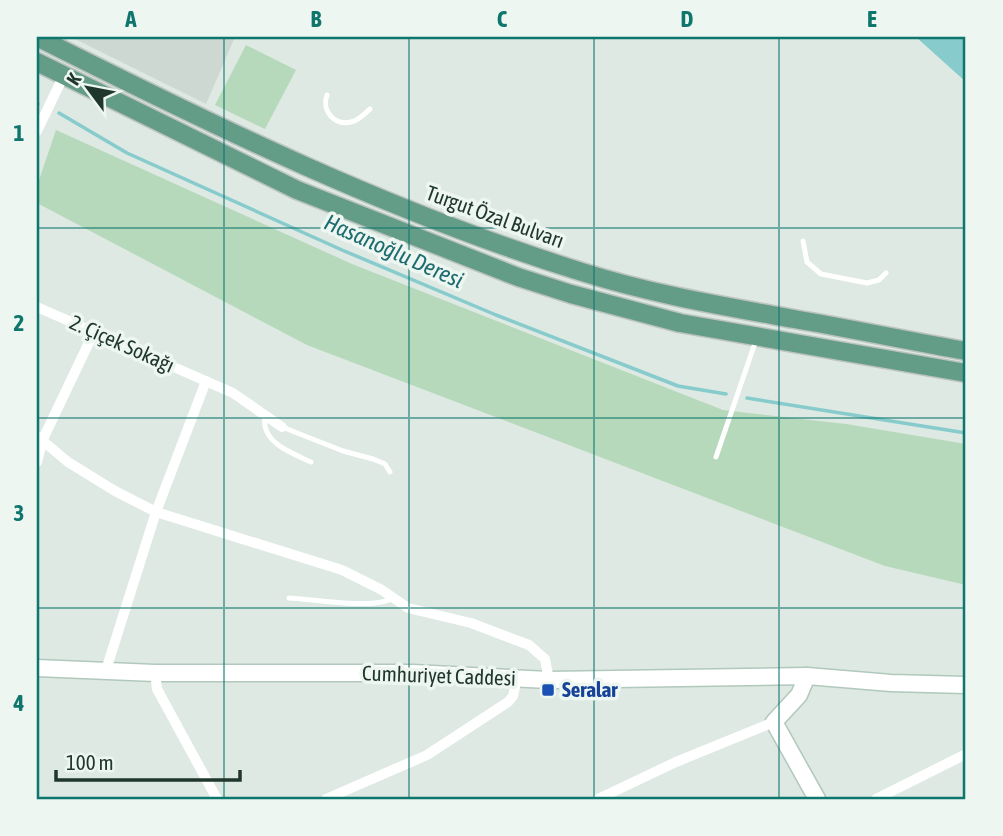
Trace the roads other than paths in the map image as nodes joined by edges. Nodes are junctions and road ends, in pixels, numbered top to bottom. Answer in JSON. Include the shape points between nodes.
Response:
{"nodes":[{"id":1,"x":37,"y":37,"type":"edge"},
{"id":2,"x":37,"y":62,"type":"edge"},
{"id":3,"x":64,"y":75,"type":"junction"},
{"id":4,"x":327,"y":95,"type":"dead end"},
{"id":5,"x":370,"y":109,"type":"dead end"},
{"id":6,"x":37,"y":131,"type":"edge"},
{"id":7,"x":803,"y":241,"type":"dead end"},
{"id":8,"x":886,"y":273,"type":"dead end"},
{"id":9,"x":37,"y":307,"type":"edge"},
{"id":10,"x":94,"y":332,"type":"junction"},
{"id":11,"x":757,"y":337,"type":"junction"},
{"id":12,"x":966,"y":351,"type":"edge"},
{"id":13,"x":966,"y":373,"type":"edge"},
{"id":14,"x":206,"y":381,"type":"junction"},
{"id":15,"x":265,"y":416,"type":"junction"},
{"id":16,"x":282,"y":427,"type":"joint"},
{"id":17,"x":40,"y":438,"type":"edge"},
{"id":18,"x":716,"y":457,"type":"dead end"},
{"id":19,"x":37,"y":462,"type":"edge"},
{"id":20,"x":311,"y":462,"type":"dead end"},
{"id":21,"x":390,"y":472,"type":"dead end"},
{"id":22,"x":156,"y":512,"type":"junction"},
{"id":23,"x":393,"y":597,"type":"junction"},
{"id":24,"x":289,"y":598,"type":"dead end"},
{"id":25,"x":37,"y":668,"type":"edge"},
{"id":26,"x":106,"y":670,"type":"junction"},
{"id":27,"x":156,"y":673,"type":"junction"},
{"id":28,"x":807,"y":676,"type":"junction"},
{"id":29,"x":517,"y":678,"type":"junction"},
{"id":30,"x":549,"y":680,"type":"junction"},
{"id":31,"x":966,"y":685,"type":"edge"},
{"id":32,"x":774,"y":722,"type":"junction"},
{"id":33,"x":966,"y":754,"type":"edge"},
{"id":34,"x":217,"y":799,"type":"edge"},
{"id":35,"x":326,"y":799,"type":"edge"},
{"id":36,"x":598,"y":799,"type":"edge"},
{"id":37,"x":817,"y":799,"type":"edge"},
{"id":38,"x":876,"y":799,"type":"edge"}],
"edges":[{"from":1,"to":12,"type":"main road","name":"Turgut Özal Bulvarı","via":[[309,169],[501,246],[669,296]]},
{"from":2,"to":3,"type":"main road"},
{"from":3,"to":6,"type":"street"},
{"from":3,"to":11,"type":"main road","via":[[297,190],[518,277],[680,323]]},
{"from":4,"to":5,"type":"lane","via":[[327,111],[340,122],[353,122]]},
{"from":7,"to":8,"type":"lane","via":[[807,262],[821,274],[867,283]]},
{"from":9,"to":10,"type":"street","name":"2. Çiçek Sokağı"},
{"from":10,"to":14,"type":"street","name":"2. Çiçek Sokağı"},
{"from":10,"to":17,"type":"street"},
{"from":11,"to":13,"type":"main road"},
{"from":11,"to":18,"type":"lane"},
{"from":14,"to":15,"type":"street","name":"2. Çiçek Sokağı"},
{"from":14,"to":22,"type":"street"},
{"from":15,"to":16,"type":"street","name":"2. Çiçek Sokağı"},
{"from":15,"to":20,"type":"lane","via":[[269,437]]},
{"from":16,"to":21,"type":"lane","via":[[385,464]]},
{"from":17,"to":19,"type":"street"},
{"from":17,"to":22,"type":"street","via":[[68,463]]},
{"from":22,"to":23,"type":"street","via":[[342,570]]},
{"from":22,"to":26,"type":"street"},
{"from":23,"to":24,"type":"lane","via":[[368,604]]},
{"from":23,"to":30,"type":"street","via":[[408,608],[471,623],[529,645],[545,659]]},
{"from":25,"to":26,"type":"main road","name":"Cumhuriyet Caddesi"},
{"from":26,"to":27,"type":"main road","name":"Cumhuriyet Caddesi"},
{"from":27,"to":29,"type":"main road","name":"Cumhuriyet Caddesi","via":[[413,673]]},
{"from":27,"to":34,"type":"street","via":[[158,689]]},
{"from":28,"to":30,"type":"main road","name":"Cumhuriyet Caddesi"},
{"from":28,"to":31,"type":"main road","name":"Cumhuriyet Caddesi"},
{"from":28,"to":32,"type":"main road","via":[[799,695]]},
{"from":29,"to":30,"type":"main road","name":"Cumhuriyet Caddesi"},
{"from":29,"to":35,"type":"street","via":[[508,702],[427,755]]},
{"from":32,"to":36,"type":"street"},
{"from":32,"to":37,"type":"main road"},
{"from":33,"to":38,"type":"street"}]}
